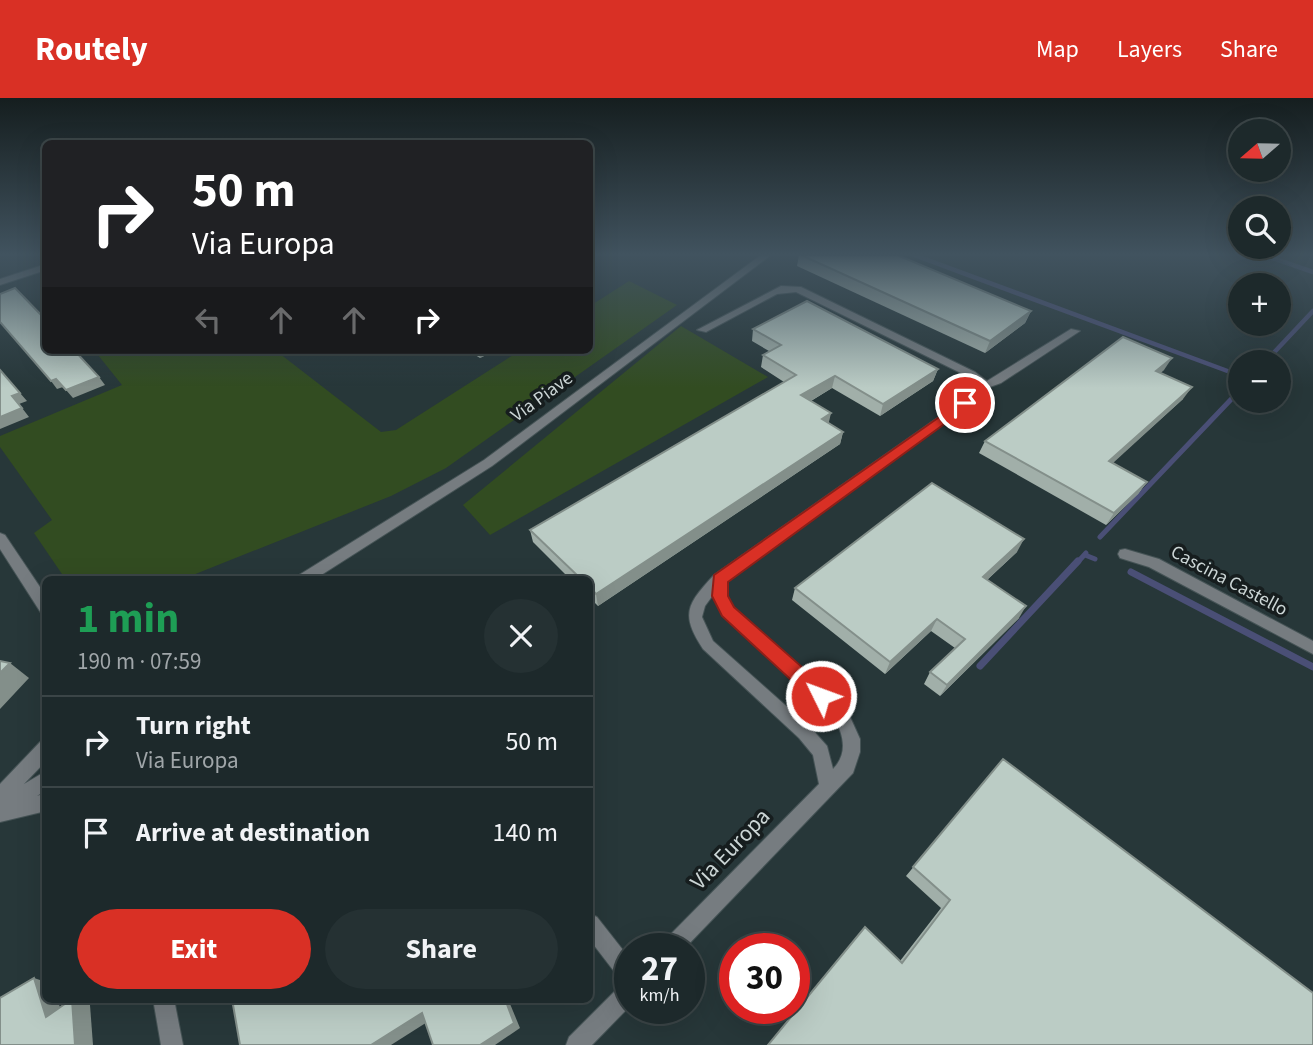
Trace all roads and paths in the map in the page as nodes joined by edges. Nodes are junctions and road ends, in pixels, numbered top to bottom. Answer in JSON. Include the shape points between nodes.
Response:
{"nodes":[{"id":1,"x":708,"y":299,"type":"edge"},
{"id":2,"x":760,"y":299,"type":"edge"},
{"id":3,"x":819,"y":299,"type":"edge"},
{"id":4,"x":702,"y":330,"type":"dead end"},
{"id":5,"x":1075,"y":331,"type":"dead end"},
{"id":6,"x":985,"y":385,"type":"junction"},
{"id":7,"x":0,"y":538,"type":"edge"},
{"id":8,"x":1125,"y":554,"type":"dead end"},
{"id":9,"x":334,"y":562,"type":"junction"},
{"id":10,"x":309,"y":576,"type":"edge"},
{"id":11,"x":315,"y":576,"type":"edge"},
{"id":12,"x":24,"y":577,"type":"junction"},
{"id":13,"x":719,"y":579,"type":"junction"},
{"id":14,"x":42,"y":593,"type":"edge"},
{"id":15,"x":42,"y":602,"type":"edge"},
{"id":16,"x":1313,"y":648,"type":"edge"},
{"id":17,"x":42,"y":752,"type":"edge"},
{"id":18,"x":42,"y":782,"type":"edge"},
{"id":19,"x":828,"y":787,"type":"junction"},
{"id":20,"x":0,"y":797,"type":"edge"},
{"id":21,"x":42,"y":803,"type":"edge"},
{"id":22,"x":0,"y":813,"type":"edge"},
{"id":23,"x":593,"y":928,"type":"edge"},
{"id":24,"x":686,"y":933,"type":"edge"},
{"id":25,"x":614,"y":955,"type":"edge"},
{"id":26,"x":164,"y":1003,"type":"edge"},
{"id":27,"x":614,"y":1008,"type":"edge"},
{"id":28,"x":172,"y":1045,"type":"edge"},
{"id":29,"x":578,"y":1045,"type":"edge"}],
"edges":[{"from":1,"to":9,"type":"street","name":"Via Piave","via":[[488,463]]},
{"from":2,"to":4,"type":"street"},
{"from":3,"to":6,"type":"street"},
{"from":5,"to":6,"type":"street"},
{"from":6,"to":13,"type":"street"},
{"from":7,"to":12,"type":"street"},
{"from":8,"to":16,"type":"street","name":"Cascina Castello","via":[[1154,563]]},
{"from":9,"to":10,"type":"street","name":"Via Piave"},
{"from":9,"to":11,"type":"street","name":"Via Piave"},
{"from":12,"to":14,"type":"street"},
{"from":12,"to":15,"type":"street"},
{"from":13,"to":19,"type":"street","via":[[693,611],[696,627],[708,645],[821,752]]},
{"from":13,"to":19,"type":"street","name":"Via Europa","via":[[720,596],[728,611],[840,713],[852,732],[853,751],[847,766]]},
{"from":17,"to":20,"type":"street"},
{"from":18,"to":22,"type":"street"},
{"from":19,"to":24,"type":"street","name":"Via Europa"},
{"from":21,"to":22,"type":"street"},
{"from":23,"to":25,"type":"street"},
{"from":26,"to":28,"type":"street"},
{"from":27,"to":29,"type":"street"}]}
